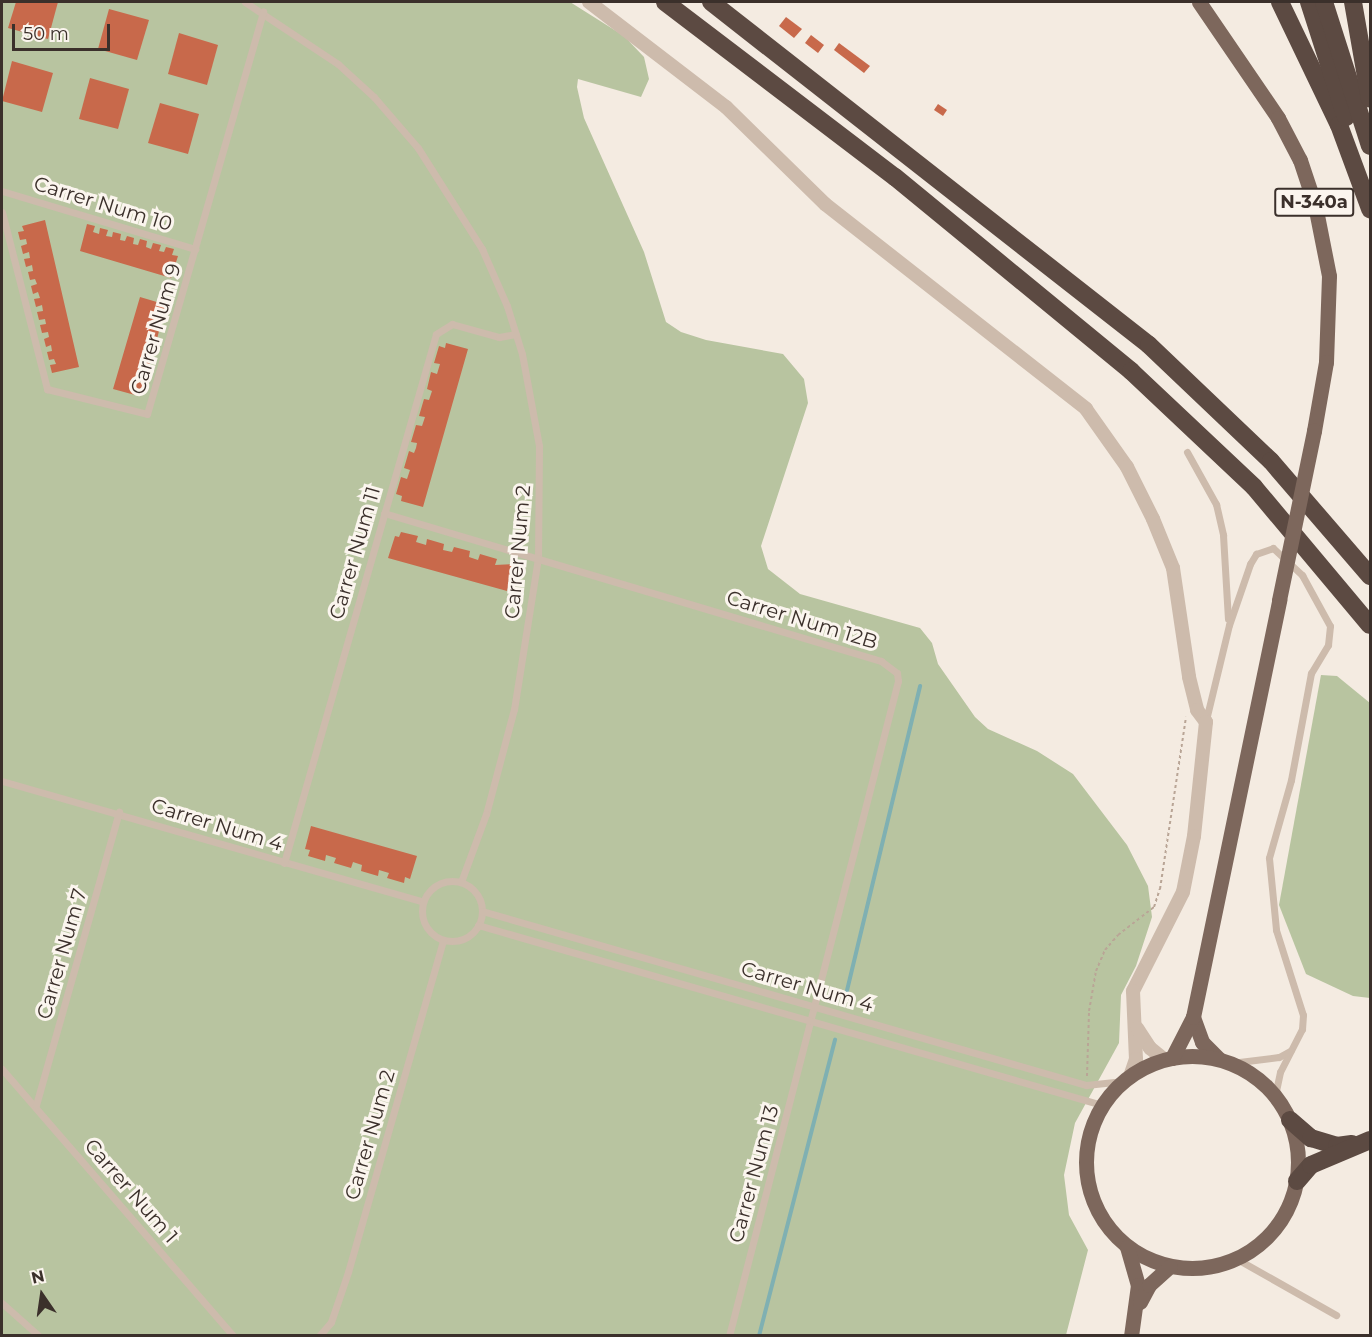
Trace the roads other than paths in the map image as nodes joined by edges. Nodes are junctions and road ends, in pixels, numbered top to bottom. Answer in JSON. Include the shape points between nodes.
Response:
{"nodes":[{"id":1,"x":245,"y":2,"type":"edge"},
{"id":2,"x":589,"y":2,"type":"edge"},
{"id":3,"x":665,"y":2,"type":"edge"},
{"id":4,"x":711,"y":2,"type":"edge"},
{"id":5,"x":1199,"y":2,"type":"edge"},
{"id":6,"x":1280,"y":2,"type":"edge"},
{"id":7,"x":1309,"y":2,"type":"edge"},
{"id":8,"x":1324,"y":2,"type":"edge"},
{"id":9,"x":1353,"y":2,"type":"edge"},
{"id":10,"x":263,"y":12,"type":"junction"},
{"id":11,"x":1371,"y":99,"type":"edge"},
{"id":12,"x":1371,"y":146,"type":"edge"},
{"id":13,"x":2,"y":191,"type":"edge"},
{"id":14,"x":1371,"y":199,"type":"edge"},
{"id":15,"x":1371,"y":208,"type":"edge"},
{"id":16,"x":2,"y":212,"type":"edge"},
{"id":17,"x":195,"y":249,"type":"junction"},
{"id":18,"x":516,"y":334,"type":"junction"},
{"id":19,"x":1187,"y":452,"type":"dead end"},
{"id":20,"x":384,"y":513,"type":"junction"},
{"id":21,"x":538,"y":558,"type":"junction"},
{"id":22,"x":1371,"y":576,"type":"edge"},
{"id":23,"x":1229,"y":625,"type":"junction"},
{"id":24,"x":1371,"y":625,"type":"edge"},
{"id":25,"x":1206,"y":722,"type":"junction"},
{"id":26,"x":2,"y":781,"type":"edge"},
{"id":27,"x":119,"y":812,"type":"junction"},
{"id":28,"x":284,"y":863,"type":"junction"},
{"id":29,"x":461,"y":882,"type":"junction"},
{"id":30,"x":423,"y":902,"type":"junction"},
{"id":31,"x":482,"y":911,"type":"junction"},
{"id":32,"x":478,"y":925,"type":"junction"},
{"id":33,"x":443,"y":940,"type":"junction"},
{"id":34,"x":816,"y":1006,"type":"junction"},
{"id":35,"x":1193,"y":1017,"type":"junction"},
{"id":36,"x":811,"y":1022,"type":"junction"},
{"id":37,"x":1134,"y":1024,"type":"junction"},
{"id":38,"x":1290,"y":1051,"type":"junction"},
{"id":39,"x":1169,"y":1059,"type":"junction"},
{"id":40,"x":1225,"y":1061,"type":"junction"},
{"id":41,"x":2,"y":1069,"type":"edge"},
{"id":42,"x":1127,"y":1078,"type":"junction"},
{"id":43,"x":1275,"y":1096,"type":"junction"},
{"id":44,"x":36,"y":1105,"type":"junction"},
{"id":45,"x":1102,"y":1105,"type":"junction"},
{"id":46,"x":1290,"y":1120,"type":"junction"},
{"id":47,"x":1367,"y":1142,"type":"edge"},
{"id":48,"x":1297,"y":1181,"type":"junction"},
{"id":49,"x":1127,"y":1247,"type":"junction"},
{"id":50,"x":1237,"y":1259,"type":"junction"},
{"id":51,"x":1170,"y":1266,"type":"junction"},
{"id":52,"x":2,"y":1303,"type":"edge"},
{"id":53,"x":1138,"y":1307,"type":"junction"},
{"id":54,"x":1336,"y":1315,"type":"dead end"},
{"id":55,"x":39,"y":1335,"type":"edge"},
{"id":56,"x":233,"y":1335,"type":"edge"},
{"id":57,"x":319,"y":1335,"type":"edge"},
{"id":58,"x":729,"y":1335,"type":"edge"},
{"id":59,"x":1131,"y":1335,"type":"edge"}],
"edges":[{"from":1,"to":10,"type":"lane","name":"Carrer Num 2"},
{"from":2,"to":25,"type":"street","via":[[726,107],[825,204],[1086,409],[1102,427],[1148,508],[1173,568],[1193,694],[1197,710]]},
{"from":3,"to":24,"type":"highway","via":[[903,184],[1131,371],[1254,487]]},
{"from":4,"to":22,"type":"highway","via":[[1149,345],[1271,461]]},
{"from":5,"to":35,"type":"main road","number":"N-340a","bridge":true,"via":[[1278,118],[1300,160],[1315,205],[1329,287],[1326,363],[1314,431]]},
{"from":6,"to":15,"type":"highway","via":[[1339,125]]},
{"from":7,"to":14,"type":"highway"},
{"from":8,"to":12,"type":"highway"},
{"from":9,"to":11,"type":"highway"},
{"from":10,"to":17,"type":"lane","name":"Carrer Num 9"},
{"from":10,"to":18,"type":"lane","name":"Carrer Num 2","via":[[338,64],[374,97],[418,148],[482,249]]},
{"from":13,"to":17,"type":"lane","name":"Carrer Num 10"},
{"from":16,"to":17,"type":"lane","name":"Carrer Num 9","via":[[47,389],[140,415],[150,409]]},
{"from":18,"to":20,"type":"lane","name":"Carrer Num 11","via":[[499,337],[452,324],[436,334]]},
{"from":18,"to":21,"type":"lane","name":"Carrer Num 2","via":[[539,446]]},
{"from":19,"to":23,"type":"lane","via":[[1218,515]]},
{"from":20,"to":21,"type":"lane","name":"Carrer Num 12B"},
{"from":20,"to":28,"type":"lane","name":"Carrer Num 11"},
{"from":21,"to":29,"type":"lane","name":"Carrer Num 2","via":[[514,709],[486,814]]},
{"from":21,"to":34,"type":"lane","name":"Carrer Num 12B","via":[[881,660],[897,673]]},
{"from":23,"to":25,"type":"lane"},
{"from":23,"to":38,"type":"lane","via":[[1250,564],[1256,554],[1273,548],[1302,575],[1330,626],[1328,645],[1311,673],[1291,780],[1269,858],[1276,930],[1303,1015],[1302,1029]]},
{"from":25,"to":37,"type":"street","via":[[1194,836],[1183,892],[1133,991]]},
{"from":26,"to":27,"type":"lane","name":"Carrer Num 4"},
{"from":27,"to":28,"type":"lane","name":"Carrer Num 4"},
{"from":27,"to":44,"type":"lane","name":"Carrer Num 7"},
{"from":28,"to":30,"type":"lane","name":"Carrer Num 4"},
{"from":29,"to":30,"type":"lane","via":[[438,883]]},
{"from":29,"to":31,"type":"lane","via":[[475,891]]},
{"from":30,"to":33,"type":"lane","via":[[426,927]]},
{"from":31,"to":32,"type":"lane"},
{"from":31,"to":34,"type":"lane","name":"Carrer Num 4"},
{"from":32,"to":33,"type":"lane","via":[[460,940]]},
{"from":32,"to":36,"type":"lane","name":"Carrer Num 4"},
{"from":33,"to":57,"type":"lane","name":"Carrer Num 2","via":[[348,1272],[331,1322]]},
{"from":34,"to":36,"type":"lane","name":"Carrer Num 12B"},
{"from":34,"to":42,"type":"lane","name":"Carrer Num 4","via":[[1086,1085]]},
{"from":35,"to":39,"type":"main road"},
{"from":35,"to":40,"type":"main road","via":[[1202,1042]]},
{"from":36,"to":45,"type":"lane","name":"Carrer Num 4"},
{"from":36,"to":58,"type":"lane","name":"Carrer Num 13"},
{"from":37,"to":39,"type":"street","via":[[1150,1048]]},
{"from":37,"to":42,"type":"street","via":[[1136,1059]]},
{"from":38,"to":40,"type":"lane","via":[[1279,1057]]},
{"from":38,"to":43,"type":"lane"},
{"from":39,"to":40,"type":"main road"},
{"from":39,"to":42,"type":"main road"},
{"from":40,"to":43,"type":"main road","via":[[1255,1077]]},
{"from":41,"to":44,"type":"lane","name":"Carrer Num 1"},
{"from":42,"to":45,"type":"main road"},
{"from":43,"to":46,"type":"main road"},
{"from":44,"to":56,"type":"lane","name":"Carrer Num 1"},
{"from":45,"to":49,"type":"main road","via":[[1087,1142],[1087,1181],[1101,1218]]},
{"from":46,"to":47,"type":"highway","via":[[1311,1138],[1337,1146]]},
{"from":46,"to":48,"type":"main road","via":[[1298,1150]]},
{"from":47,"to":48,"type":"highway","via":[[1311,1165]]},
{"from":48,"to":50,"type":"main road","via":[[1276,1227]]},
{"from":49,"to":51,"type":"main road"},
{"from":49,"to":53,"type":"main road","via":[[1136,1268]]},
{"from":50,"to":51,"type":"main road","via":[[1204,1268]]},
{"from":50,"to":54,"type":"lane"},
{"from":51,"to":53,"type":"main road","via":[[1149,1285]]},
{"from":52,"to":55,"type":"lane"},
{"from":53,"to":59,"type":"main road"}]}
